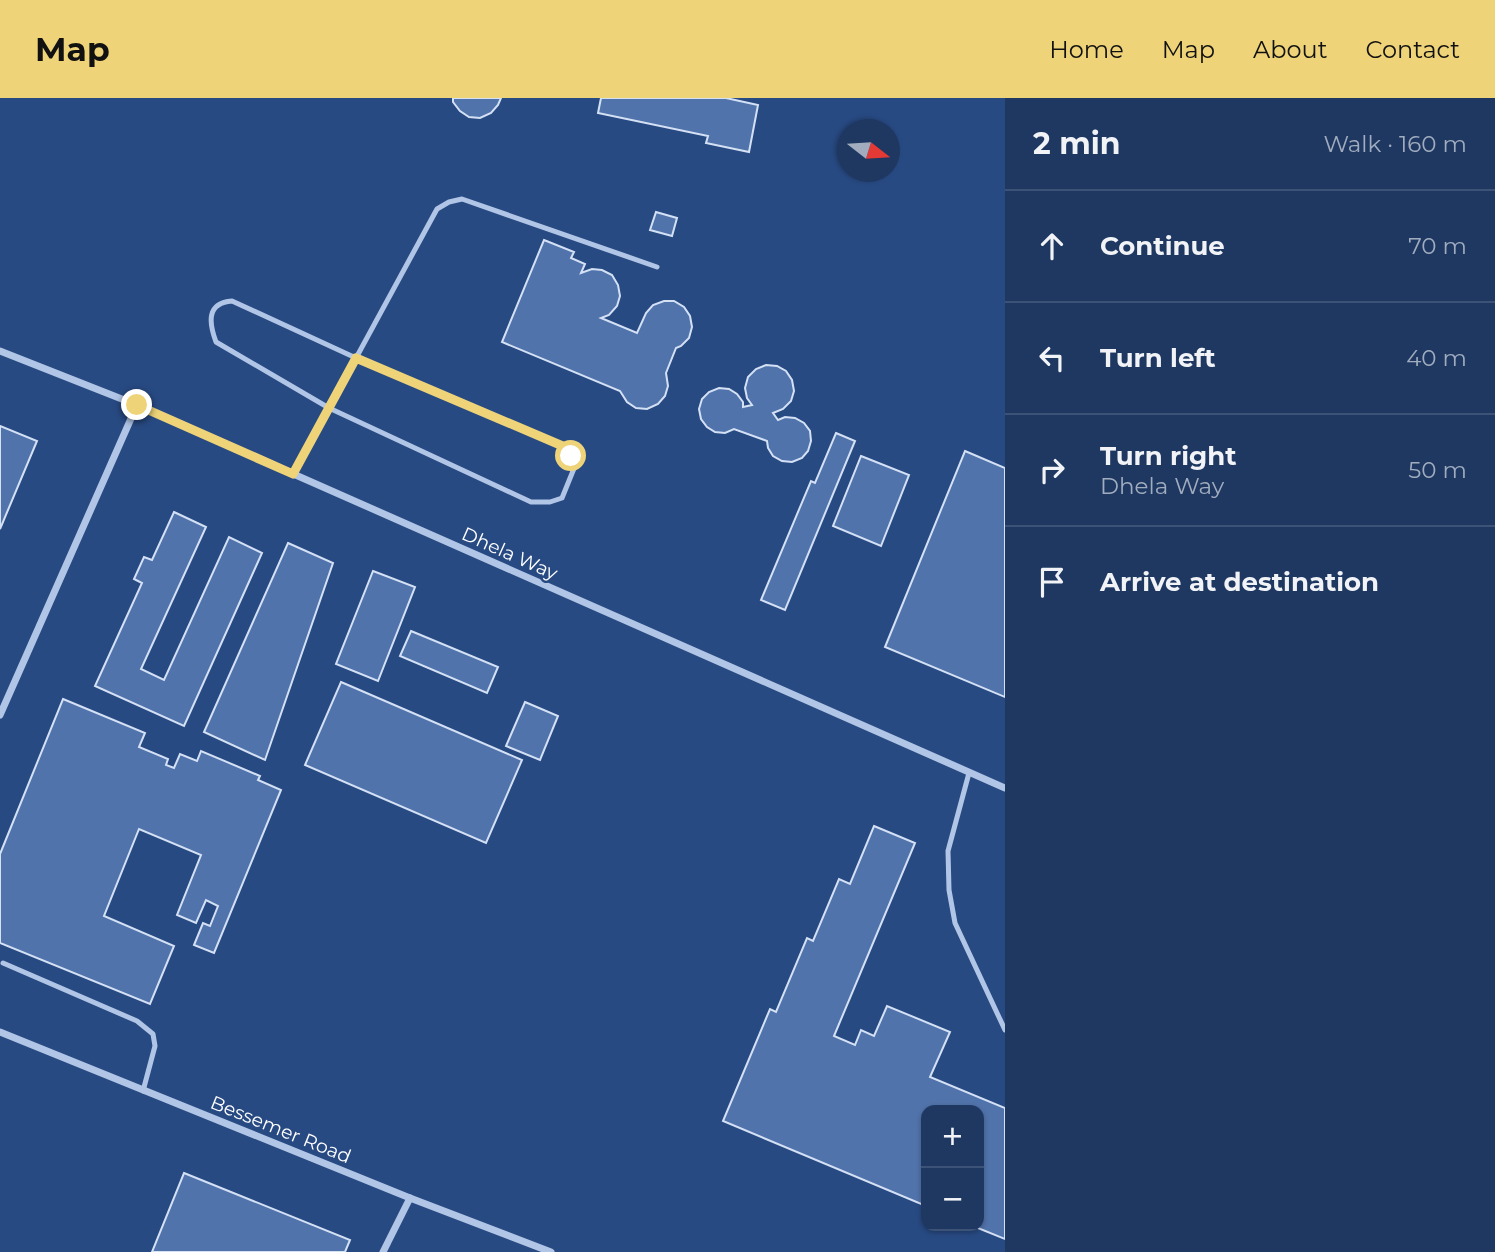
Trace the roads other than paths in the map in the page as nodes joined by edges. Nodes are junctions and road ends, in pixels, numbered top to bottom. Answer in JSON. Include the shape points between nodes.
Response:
{"nodes":[{"id":1,"x":657,"y":267,"type":"dead end"},
{"id":2,"x":0,"y":351,"type":"edge"},
{"id":3,"x":356,"y":358,"type":"junction"},
{"id":4,"x":137,"y":405,"type":"junction"},
{"id":5,"x":329,"y":408,"type":"junction"},
{"id":6,"x":293,"y":474,"type":"junction"},
{"id":7,"x":0,"y":715,"type":"edge"},
{"id":8,"x":969,"y":773,"type":"junction"},
{"id":9,"x":1005,"y":788,"type":"edge"},
{"id":10,"x":3,"y":962,"type":"dead end"},
{"id":11,"x":1005,"y":1030,"type":"edge"},
{"id":12,"x":0,"y":1032,"type":"edge"},
{"id":13,"x":144,"y":1091,"type":"junction"},
{"id":14,"x":410,"y":1198,"type":"junction"},
{"id":15,"x":383,"y":1252,"type":"edge"},
{"id":16,"x":551,"y":1252,"type":"edge"}],
"edges":[{"from":1,"to":3,"type":"lane","via":[[463,199],[449,202],[438,209]]},
{"from":2,"to":4,"type":"street","name":"Dhela Way"},
{"from":3,"to":5,"type":"lane"},
{"from":3,"to":5,"type":"lane","via":[[232,301],[217,306],[212,314],[216,342]]},
{"from":3,"to":5,"type":"lane","via":[[565,447],[575,466],[562,498],[531,502]]},
{"from":4,"to":6,"type":"street","name":"Dhela Way"},
{"from":4,"to":7,"type":"street"},
{"from":5,"to":6,"type":"lane"},
{"from":6,"to":8,"type":"street","name":"Dhela Way"},
{"from":8,"to":9,"type":"street","name":"Dhela Way"},
{"from":8,"to":11,"type":"lane","via":[[948,851],[948,890],[955,923]]},
{"from":10,"to":13,"type":"lane","via":[[137,1021],[153,1034],[155,1045]]},
{"from":12,"to":13,"type":"street","name":"Bessemer Road"},
{"from":13,"to":14,"type":"street","name":"Bessemer Road"},
{"from":14,"to":15,"type":"street"},
{"from":14,"to":16,"type":"street","name":"Bessemer Road"}]}
